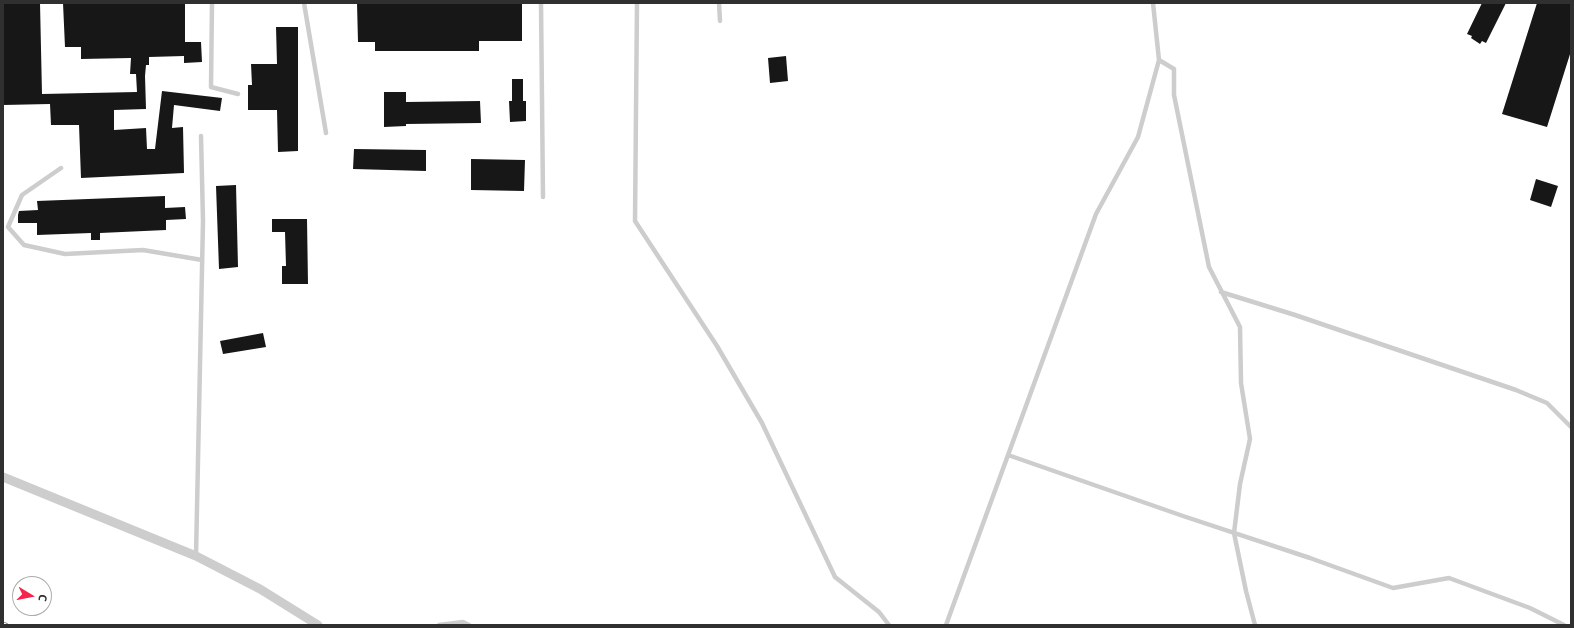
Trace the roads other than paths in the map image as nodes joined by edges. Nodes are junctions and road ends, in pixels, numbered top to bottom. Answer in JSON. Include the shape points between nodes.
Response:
{"nodes":[{"id":1,"x":212,"y":3,"type":"edge"},
{"id":2,"x":304,"y":3,"type":"edge"},
{"id":3,"x":541,"y":3,"type":"edge"},
{"id":4,"x":638,"y":3,"type":"edge"},
{"id":5,"x":720,"y":3,"type":"edge"},
{"id":6,"x":1153,"y":3,"type":"edge"},
{"id":7,"x":720,"y":21,"type":"dead end"},
{"id":8,"x":1159,"y":60,"type":"junction"},
{"id":9,"x":238,"y":94,"type":"dead end"},
{"id":10,"x":326,"y":133,"type":"dead end"},
{"id":11,"x":201,"y":136,"type":"dead end"},
{"id":12,"x":61,"y":168,"type":"dead end"},
{"id":13,"x":543,"y":197,"type":"dead end"},
{"id":14,"x":202,"y":260,"type":"junction"},
{"id":15,"x":1221,"y":292,"type":"junction"},
{"id":16,"x":1571,"y":427,"type":"edge"},
{"id":17,"x":1008,"y":455,"type":"junction"},
{"id":18,"x":3,"y":477,"type":"edge"},
{"id":19,"x":1234,"y":533,"type":"junction"},
{"id":20,"x":196,"y":556,"type":"junction"},
{"id":21,"x":318,"y":625,"type":"edge"},
{"id":22,"x":438,"y":625,"type":"edge"},
{"id":23,"x":469,"y":625,"type":"edge"},
{"id":24,"x":889,"y":625,"type":"edge"},
{"id":25,"x":946,"y":625,"type":"edge"},
{"id":26,"x":1255,"y":625,"type":"edge"},
{"id":27,"x":1564,"y":625,"type":"edge"}],
"edges":[{"from":1,"to":9,"type":"lane","via":[[210,87]]},
{"from":2,"to":10,"type":"lane"},
{"from":3,"to":13,"type":"lane"},
{"from":4,"to":24,"type":"lane","via":[[635,221],[717,346],[762,423],[835,576],[879,612]]},
{"from":5,"to":7,"type":"lane"},
{"from":6,"to":8,"type":"lane"},
{"from":8,"to":15,"type":"lane","via":[[1174,69],[1174,95],[1208,267]]},
{"from":8,"to":17,"type":"lane","via":[[1138,137],[1096,214]]},
{"from":11,"to":14,"type":"lane"},
{"from":12,"to":14,"type":"lane","via":[[22,195],[8,227],[24,245],[65,254],[143,250]]},
{"from":14,"to":20,"type":"lane"},
{"from":15,"to":16,"type":"lane","via":[[1516,390],[1547,403]]},
{"from":15,"to":19,"type":"lane","via":[[1240,327],[1241,384],[1250,439],[1240,484]]},
{"from":17,"to":19,"type":"lane"},
{"from":17,"to":25,"type":"lane"},
{"from":18,"to":20,"type":"street"},
{"from":19,"to":26,"type":"lane"},
{"from":19,"to":27,"type":"lane","via":[[1393,588],[1449,578],[1530,608]]},
{"from":20,"to":21,"type":"street","via":[[260,589]]},
{"from":22,"to":23,"type":"lane","via":[[463,622]]}]}
